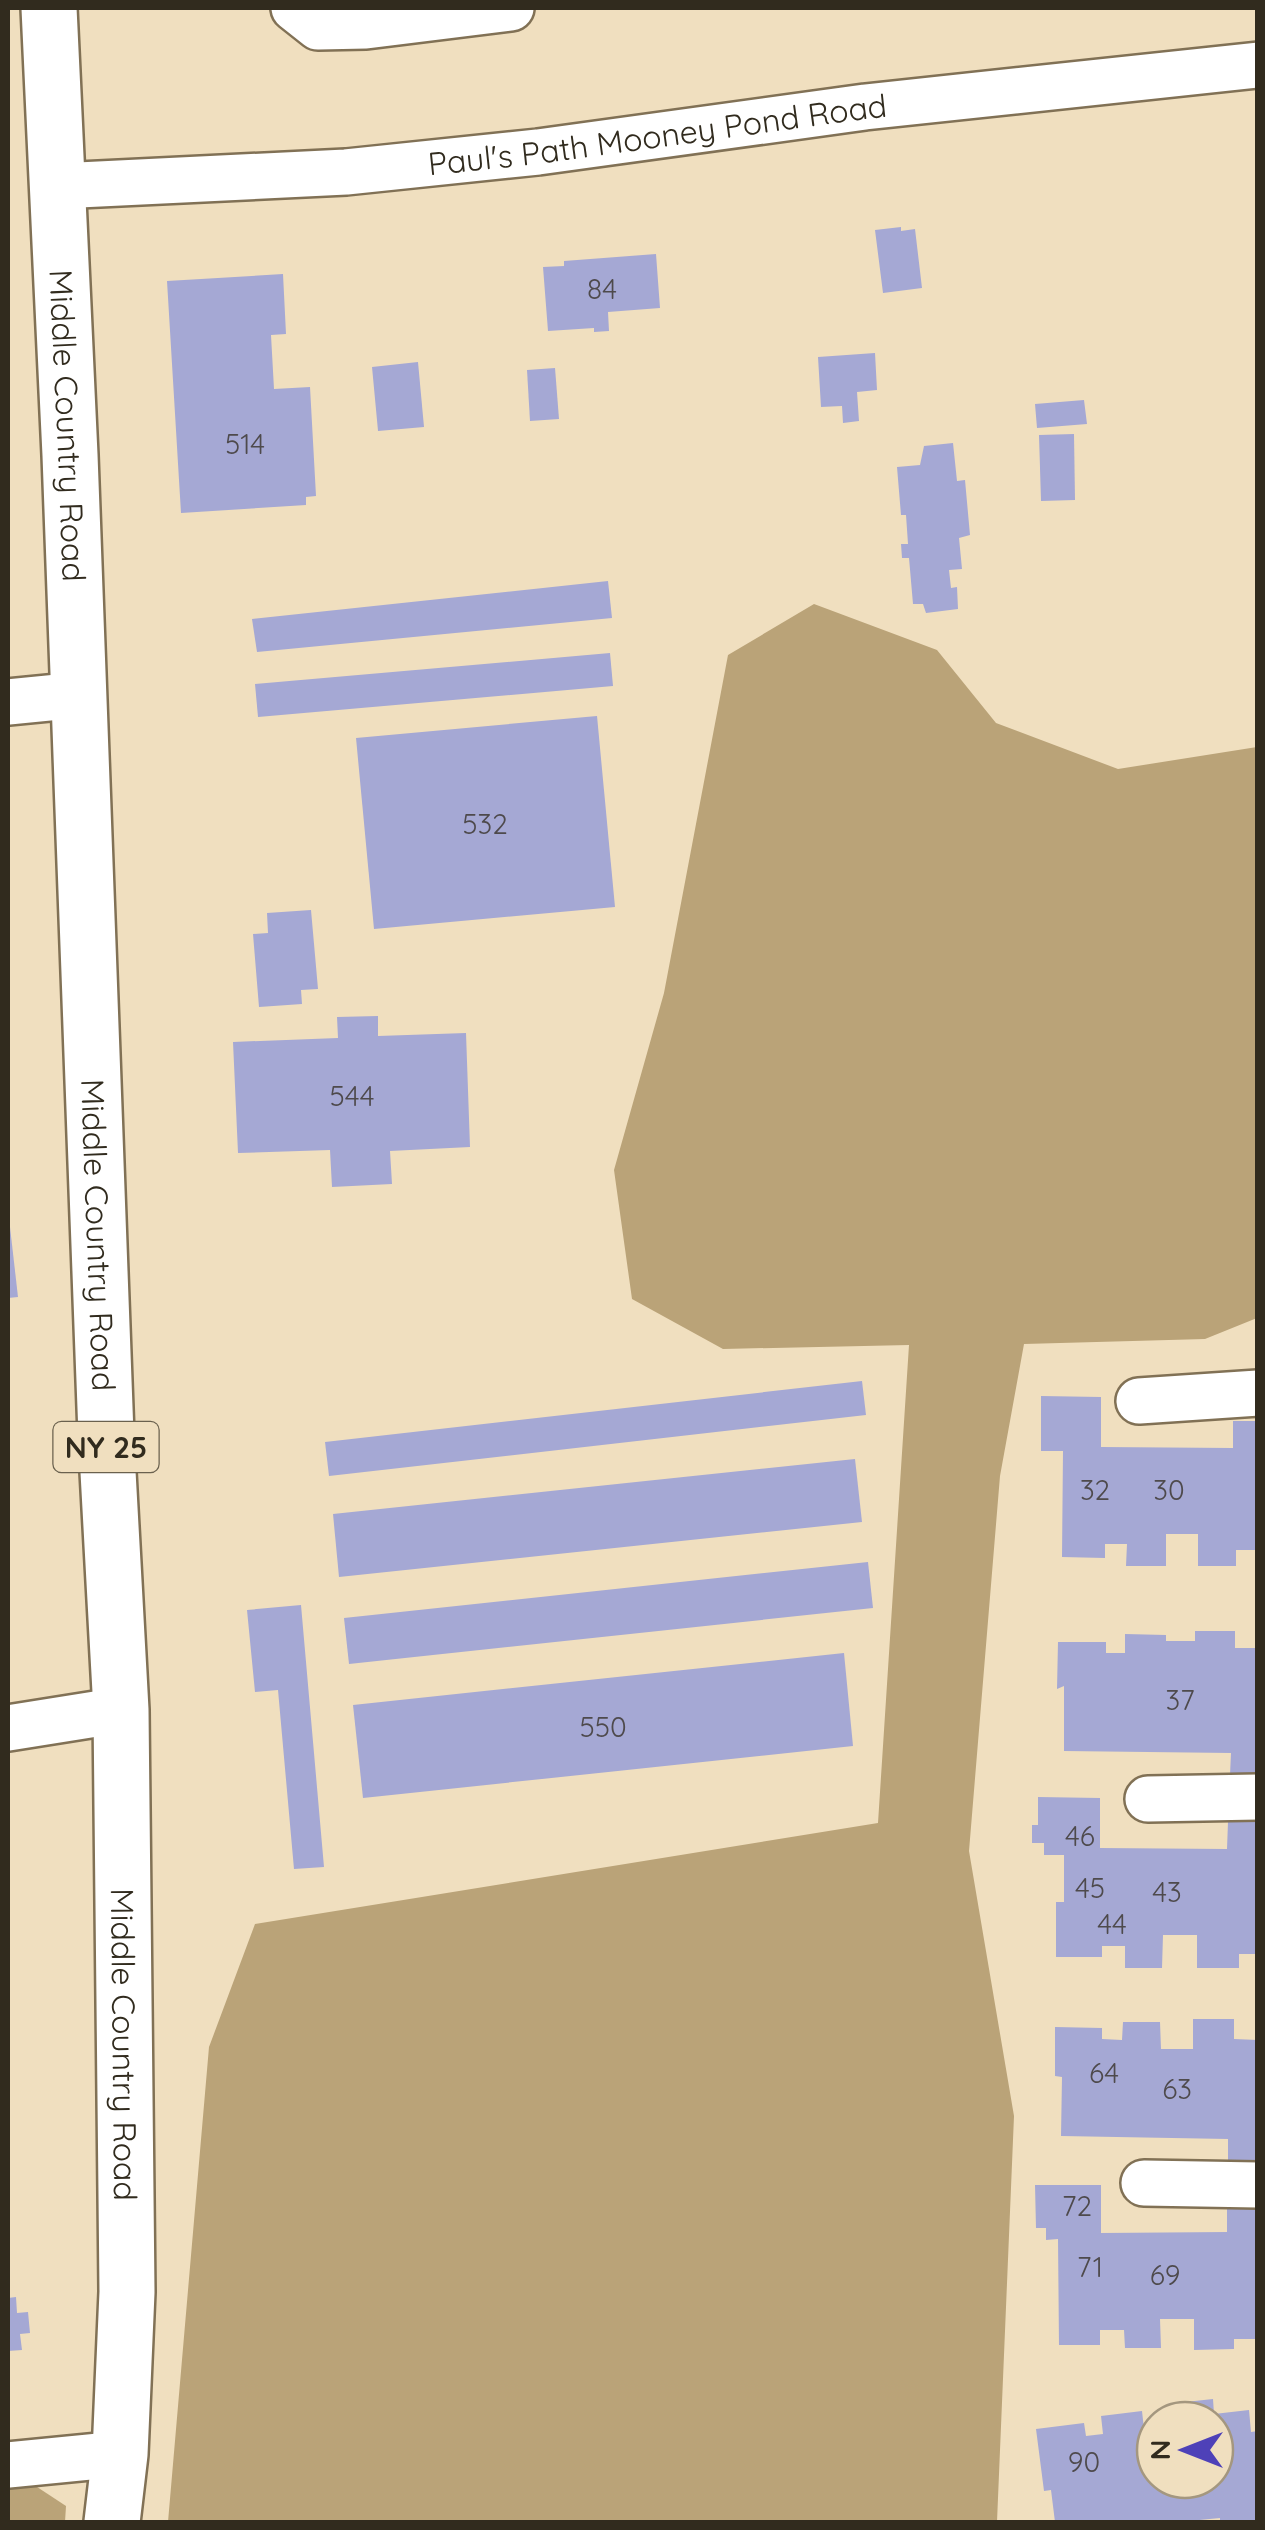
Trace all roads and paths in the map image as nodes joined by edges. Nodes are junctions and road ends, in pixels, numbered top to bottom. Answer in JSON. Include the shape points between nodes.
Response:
{"nodes":[{"id":1,"x":50,"y":8,"type":"edge"},
{"id":2,"x":294,"y":8,"type":"edge"},
{"id":3,"x":511,"y":8,"type":"edge"},
{"id":4,"x":1258,"y":64,"type":"edge"},
{"id":5,"x":58,"y":186,"type":"junction"},
{"id":6,"x":79,"y":695,"type":"junction"},
{"id":7,"x":8,"y":702,"type":"edge"},
{"id":8,"x":1258,"y":1393,"type":"edge"},
{"id":9,"x":1139,"y":1401,"type":"dead end"},
{"id":10,"x":121,"y":1710,"type":"junction"},
{"id":11,"x":8,"y":1728,"type":"edge"},
{"id":12,"x":1258,"y":1797,"type":"edge"},
{"id":13,"x":1148,"y":1800,"type":"dead end"},
{"id":14,"x":1144,"y":2183,"type":"dead end"},
{"id":15,"x":1258,"y":2185,"type":"edge"},
{"id":16,"x":120,"y":2454,"type":"junction"},
{"id":17,"x":8,"y":2464,"type":"edge"},
{"id":18,"x":112,"y":2522,"type":"edge"}],
"edges":[{"from":1,"to":5,"type":"main road","name":"Middle Country Road","number":"NY 25"},
{"from":2,"to":3,"type":"street","via":[[318,26]]},
{"from":4,"to":5,"type":"street","name":"Paul's Path Mooney Pond Road","via":[[346,172]]},
{"from":5,"to":6,"type":"main road","name":"Middle Country Road","number":"NY 25"},
{"from":6,"to":7,"type":"street"},
{"from":6,"to":10,"type":"main road","name":"Middle Country Road","number":"NY 25"},
{"from":8,"to":9,"type":"street"},
{"from":10,"to":11,"type":"street"},
{"from":10,"to":16,"type":"main road","name":"Middle Country Road","number":"NY 25","via":[[127,2292]]},
{"from":12,"to":13,"type":"street"},
{"from":14,"to":15,"type":"street"},
{"from":16,"to":17,"type":"street"},
{"from":16,"to":18,"type":"main road","name":"Middle Country Road","number":"NY 25"}]}
